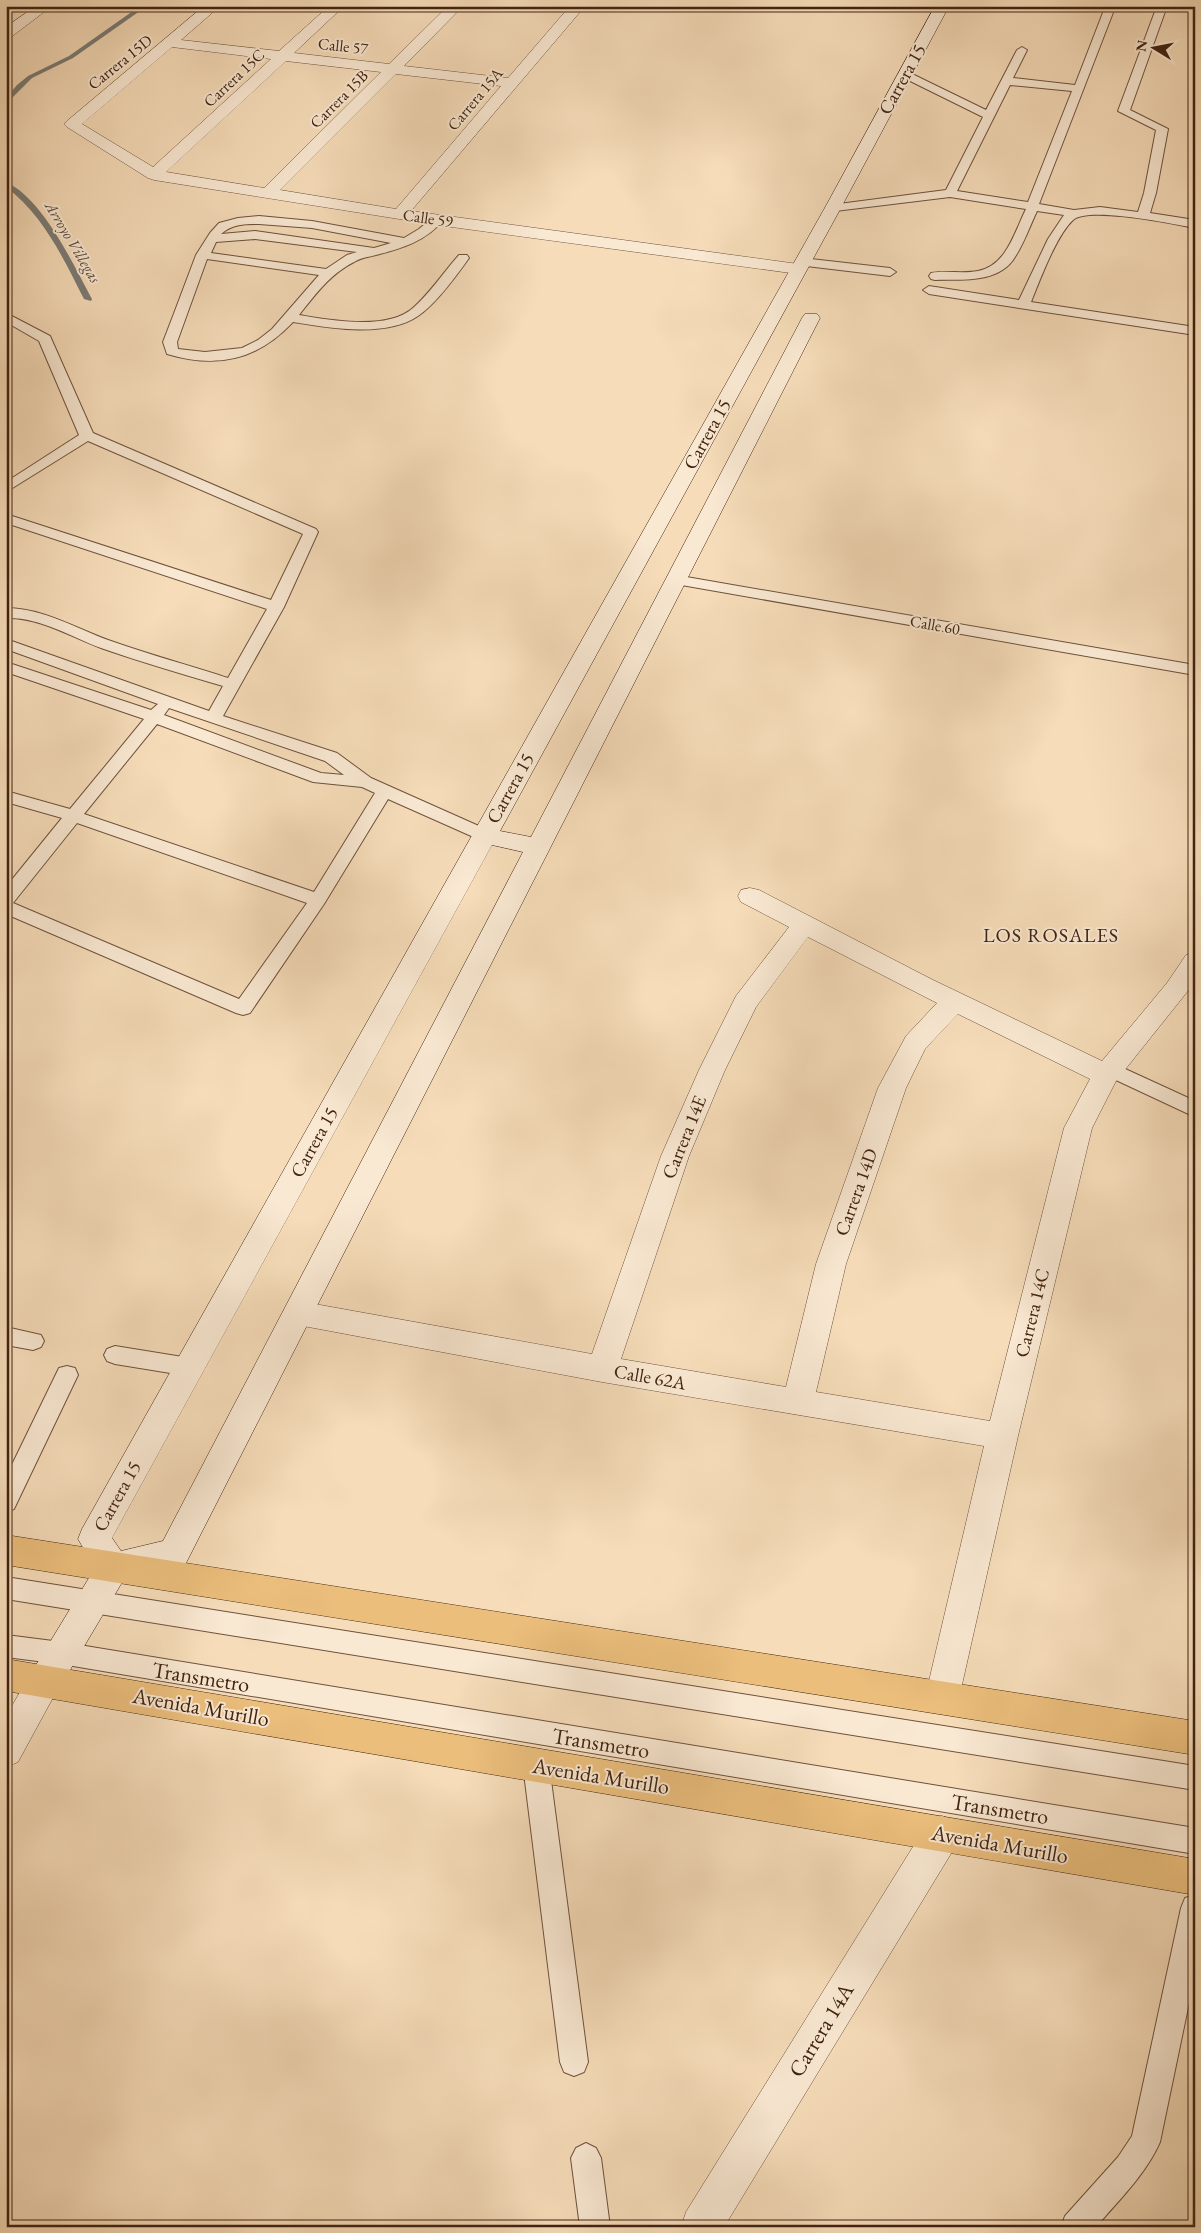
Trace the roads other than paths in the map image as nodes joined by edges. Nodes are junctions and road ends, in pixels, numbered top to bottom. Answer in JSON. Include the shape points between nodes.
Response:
{"nodes":[{"id":1,"x":45,"y":6,"type":"edge"},
{"id":2,"x":213,"y":6,"type":"edge"},
{"id":3,"x":337,"y":6,"type":"edge"},
{"id":4,"x":456,"y":6,"type":"edge"},
{"id":5,"x":578,"y":6,"type":"edge"},
{"id":6,"x":942,"y":6,"type":"edge"},
{"id":7,"x":1107,"y":6,"type":"edge"},
{"id":8,"x":1162,"y":6,"type":"edge"},
{"id":9,"x":6,"y":34,"type":"edge"},
{"id":10,"x":170,"y":43,"type":"junction"},
{"id":11,"x":1022,"y":50,"type":"dead end"},
{"id":12,"x":282,"y":56,"type":"junction"},
{"id":13,"x":394,"y":69,"type":"junction"},
{"id":14,"x":904,"y":74,"type":"junction"},
{"id":15,"x":1007,"y":81,"type":"junction"},
{"id":16,"x":512,"y":83,"type":"junction"},
{"id":17,"x":1077,"y":88,"type":"junction"},
{"id":18,"x":989,"y":116,"type":"junction"},
{"id":19,"x":72,"y":124,"type":"joint"},
{"id":20,"x":154,"y":175,"type":"junction"},
{"id":21,"x":950,"y":193,"type":"junction"},
{"id":22,"x":267,"y":194,"type":"junction"},
{"id":23,"x":1032,"y":208,"type":"junction"},
{"id":24,"x":831,"y":209,"type":"junction"},
{"id":25,"x":1072,"y":213,"type":"junction"},
{"id":26,"x":400,"y":214,"type":"junction"},
{"id":27,"x":1143,"y":216,"type":"junction"},
{"id":28,"x":437,"y":220,"type":"junction"},
{"id":29,"x":1195,"y":224,"type":"edge"},
{"id":30,"x":212,"y":239,"type":"junction"},
{"id":31,"x":406,"y":242,"type":"junction"},
{"id":32,"x":376,"y":251,"type":"junction"},
{"id":33,"x":202,"y":255,"type":"junction"},
{"id":34,"x":463,"y":258,"type":"dead end"},
{"id":35,"x":800,"y":265,"type":"junction"},
{"id":36,"x":329,"y":273,"type":"junction"},
{"id":37,"x":935,"y":276,"type":"dead end"},
{"id":38,"x":888,"y":277,"type":"dead end"},
{"id":39,"x":929,"y":290,"type":"dead end"},
{"id":40,"x":807,"y":304,"type":"junction"},
{"id":41,"x":1023,"y":304,"type":"junction"},
{"id":42,"x":774,"y":313,"type":"junction"},
{"id":43,"x":6,"y":317,"type":"edge"},
{"id":44,"x":291,"y":318,"type":"junction"},
{"id":45,"x":1195,"y":331,"type":"edge"},
{"id":46,"x":87,"y":436,"type":"junction"},
{"id":47,"x":713,"y":463,"type":"junction"},
{"id":48,"x":6,"y":488,"type":"edge"},
{"id":49,"x":6,"y":518,"type":"edge"},
{"id":50,"x":675,"y":580,"type":"junction"},
{"id":51,"x":276,"y":607,"type":"junction"},
{"id":52,"x":6,"y":613,"type":"edge"},
{"id":53,"x":6,"y":644,"type":"edge"},
{"id":54,"x":6,"y":667,"type":"edge"},
{"id":55,"x":1195,"y":670,"type":"edge"},
{"id":56,"x":232,"y":684,"type":"junction"},
{"id":57,"x":168,"y":700,"type":"junction"},
{"id":58,"x":155,"y":717,"type":"junction"},
{"id":59,"x":213,"y":718,"type":"junction"},
{"id":60,"x":364,"y":782,"type":"junction"},
{"id":61,"x":385,"y":790,"type":"junction"},
{"id":62,"x":6,"y":796,"type":"edge"},
{"id":63,"x":73,"y":816,"type":"junction"},
{"id":64,"x":484,"y":835,"type":"junction"},
{"id":65,"x":538,"y":847,"type":"junction"},
{"id":66,"x":750,"y":896,"type":"dead end"},
{"id":67,"x":6,"y":899,"type":"edge"},
{"id":68,"x":318,"y":900,"type":"junction"},
{"id":69,"x":6,"y":907,"type":"edge"},
{"id":70,"x":804,"y":924,"type":"junction"},
{"id":71,"x":1191,"y":975,"type":"edge"},
{"id":72,"x":955,"y":1001,"type":"junction"},
{"id":73,"x":1108,"y":1072,"type":"junction"},
{"id":74,"x":1195,"y":1110,"type":"edge"},
{"id":75,"x":298,"y":1313,"type":"junction"},
{"id":76,"x":6,"y":1336,"type":"edge"},
{"id":77,"x":33,"y":1341,"type":"dead end"},
{"id":78,"x":115,"y":1356,"type":"dead end"},
{"id":79,"x":189,"y":1367,"type":"junction"},
{"id":80,"x":602,"y":1369,"type":"junction"},
{"id":81,"x":67,"y":1375,"type":"dead end"},
{"id":82,"x":798,"y":1402,"type":"junction"},
{"id":83,"x":1002,"y":1436,"type":"junction"},
{"id":84,"x":6,"y":1502,"type":"edge"},
{"id":85,"x":6,"y":1550,"type":"edge"},
{"id":86,"x":113,"y":1567,"type":"junction"},
{"id":87,"x":6,"y":1588,"type":"edge"},
{"id":88,"x":92,"y":1602,"type":"junction"},
{"id":89,"x":6,"y":1646,"type":"edge"},
{"id":90,"x":53,"y":1667,"type":"junction"},
{"id":91,"x":6,"y":1675,"type":"edge"},
{"id":92,"x":942,"y":1698,"type":"junction"},
{"id":93,"x":1195,"y":1738,"type":"edge"},
{"id":94,"x":6,"y":1750,"type":"edge"},
{"id":95,"x":536,"y":1765,"type":"junction"},
{"id":96,"x":1195,"y":1778,"type":"edge"},
{"id":97,"x":942,"y":1834,"type":"junction"},
{"id":98,"x":1195,"y":1841,"type":"edge"},
{"id":99,"x":1195,"y":1877,"type":"edge"},
{"id":100,"x":1195,"y":1908,"type":"edge"},
{"id":101,"x":574,"y":2062,"type":"dead end"},
{"id":102,"x":586,"y":2158,"type":"dead end"},
{"id":103,"x":595,"y":2227,"type":"edge"},
{"id":104,"x":701,"y":2227,"type":"edge"},
{"id":105,"x":1076,"y":2227,"type":"edge"}],
"edges":[{"from":1,"to":9,"type":"street"},
{"from":2,"to":10,"type":"street","name":"Carrera 15D"},
{"from":3,"to":12,"type":"street","name":"Carrera 15C"},
{"from":4,"to":13,"type":"street","name":"Carrera 15B"},
{"from":5,"to":16,"type":"street","name":"Carrera 15A"},
{"from":6,"to":14,"type":"street","name":"Carrera 15"},
{"from":7,"to":17,"type":"lane","via":[[1109,10]]},
{"from":8,"to":27,"type":"lane","via":[[1124,111],[1162,129]]},
{"from":10,"to":12,"type":"street","name":"Calle 57"},
{"from":10,"to":19,"type":"street","name":"Carrera 15D"},
{"from":11,"to":15,"type":"lane"},
{"from":12,"to":13,"type":"street","name":"Calle 57"},
{"from":12,"to":20,"type":"street","name":"Carrera 15C"},
{"from":13,"to":16,"type":"street","name":"Calle 57"},
{"from":13,"to":22,"type":"street","name":"Carrera 15B"},
{"from":14,"to":18,"type":"lane"},
{"from":14,"to":24,"type":"street","name":"Carrera 15"},
{"from":15,"to":17,"type":"lane"},
{"from":15,"to":18,"type":"lane"},
{"from":16,"to":26,"type":"street","name":"Carrera 15A"},
{"from":17,"to":23,"type":"lane"},
{"from":18,"to":21,"type":"lane"},
{"from":19,"to":20,"type":"street","name":"Calle 59"},
{"from":20,"to":22,"type":"street","name":"Calle 59"},
{"from":21,"to":23,"type":"lane"},
{"from":21,"to":24,"type":"lane"},
{"from":22,"to":26,"type":"street","name":"Calle 59"},
{"from":23,"to":25,"type":"lane"},
{"from":23,"to":37,"type":"lane","via":[[1009,257],[999,266],[979,275]]},
{"from":24,"to":35,"type":"street","name":"Carrera 15"},
{"from":25,"to":27,"type":"lane","via":[[1089,211]]},
{"from":25,"to":41,"type":"lane","via":[[1060,226]]},
{"from":26,"to":28,"type":"street","name":"Calle 59"},
{"from":27,"to":29,"type":"lane"},
{"from":28,"to":31,"type":"lane","via":[[431,228]]},
{"from":28,"to":35,"type":"street","name":"Calle 59"},
{"from":30,"to":31,"type":"lane","via":[[221,226],[236,221],[270,220],[329,227]]},
{"from":30,"to":32,"type":"lane","via":[[255,235]]},
{"from":30,"to":33,"type":"lane"},
{"from":31,"to":32,"type":"lane"},
{"from":32,"to":36,"type":"lane","via":[[352,258]]},
{"from":33,"to":36,"type":"lane"},
{"from":33,"to":44,"type":"lane","via":[[170,342],[172,351],[206,357],[246,352],[263,344]]},
{"from":34,"to":44,"type":"lane","via":[[414,315],[396,322],[322,323]]},
{"from":35,"to":38,"type":"lane"},
{"from":35,"to":40,"type":"street"},
{"from":35,"to":42,"type":"street","name":"Carrera 15"},
{"from":36,"to":44,"type":"lane"},
{"from":39,"to":41,"type":"lane"},
{"from":40,"to":42,"type":"street"},
{"from":40,"to":47,"type":"street","name":"Carrera 15"},
{"from":41,"to":45,"type":"lane"},
{"from":42,"to":47,"type":"street","name":"Carrera 15"},
{"from":43,"to":46,"type":"lane","via":[[45,339]]},
{"from":46,"to":48,"type":"lane"},
{"from":46,"to":51,"type":"lane","via":[[311,532]]},
{"from":47,"to":50,"type":"street","name":"Carrera 15"},
{"from":47,"to":64,"type":"street","name":"Carrera 15"},
{"from":49,"to":51,"type":"lane"},
{"from":50,"to":55,"type":"lane","name":"Calle 60"},
{"from":50,"to":65,"type":"street","name":"Carrera 15"},
{"from":51,"to":56,"type":"lane"},
{"from":52,"to":56,"type":"lane","via":[[30,616],[107,645]]},
{"from":53,"to":57,"type":"lane"},
{"from":54,"to":58,"type":"lane"},
{"from":56,"to":59,"type":"lane"},
{"from":57,"to":58,"type":"lane"},
{"from":57,"to":59,"type":"lane"},
{"from":58,"to":60,"type":"lane","via":[[319,778]]},
{"from":58,"to":63,"type":"lane"},
{"from":59,"to":60,"type":"lane","via":[[331,757]]},
{"from":60,"to":61,"type":"lane"},
{"from":61,"to":64,"type":"lane"},
{"from":61,"to":68,"type":"lane"},
{"from":62,"to":63,"type":"lane"},
{"from":63,"to":67,"type":"lane"},
{"from":63,"to":68,"type":"lane"},
{"from":64,"to":65,"type":"street"},
{"from":64,"to":79,"type":"street","name":"Carrera 15"},
{"from":65,"to":75,"type":"street","name":"Carrera 15"},
{"from":66,"to":70,"type":"street"},
{"from":68,"to":69,"type":"lane","via":[[244,1008]]},
{"from":70,"to":72,"type":"street"},
{"from":70,"to":80,"type":"street","name":"Carrera 14E","via":[[745,1003],[712,1070],[674,1156]]},
{"from":71,"to":73,"type":"street","name":"Carrera 14C"},
{"from":72,"to":73,"type":"street"},
{"from":72,"to":82,"type":"street","name":"Carrera 14D","via":[[915,1043],[892,1088],[831,1264]]},
{"from":73,"to":74,"type":"lane"},
{"from":73,"to":83,"type":"street","name":"Carrera 14C","via":[[1078,1128]]},
{"from":75,"to":80,"type":"street","name":"Calle 62A"},
{"from":75,"to":86,"type":"street","name":"Carrera 15","via":[[174,1553]]},
{"from":76,"to":77,"type":"lane"},
{"from":78,"to":79,"type":"lane"},
{"from":79,"to":86,"type":"street","name":"Carrera 15","via":[[94,1539]]},
{"from":80,"to":82,"type":"street","name":"Calle 62A"},
{"from":81,"to":84,"type":"lane"},
{"from":82,"to":83,"type":"street","name":"Calle 62A"},
{"from":83,"to":92,"type":"street","name":"Carrera 14C"},
{"from":85,"to":86,"type":"main road"},
{"from":86,"to":88,"type":"street"},
{"from":86,"to":92,"type":"main road"},
{"from":87,"to":88,"type":"lane"},
{"from":88,"to":90,"type":"street"},
{"from":88,"to":96,"type":"lane"},
{"from":89,"to":90,"type":"lane","name":"Transmetro"},
{"from":90,"to":91,"type":"main road","name":"Avenida Murillo"},
{"from":90,"to":94,"type":"street"},
{"from":90,"to":95,"type":"main road","name":"Avenida Murillo"},
{"from":90,"to":98,"type":"lane","name":"Transmetro"},
{"from":92,"to":93,"type":"main road"},
{"from":95,"to":97,"type":"main road","name":"Avenida Murillo"},
{"from":95,"to":101,"type":"lane"},
{"from":97,"to":99,"type":"main road","name":"Avenida Murillo"},
{"from":97,"to":104,"type":"street","name":"Carrera 14A"},
{"from":100,"to":105,"type":"lane","via":[[1145,2142],[1128,2167]]},
{"from":102,"to":103,"type":"lane"}]}
